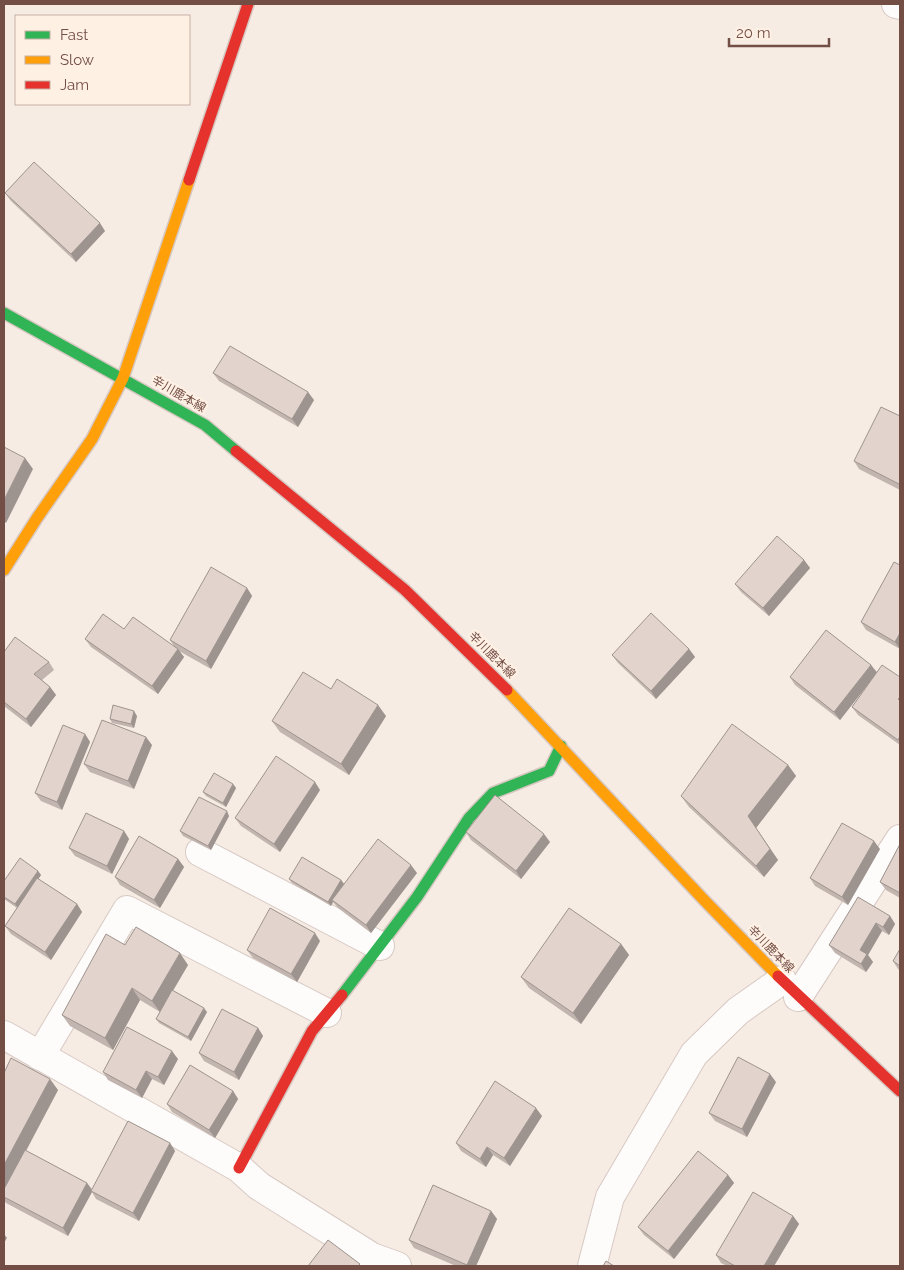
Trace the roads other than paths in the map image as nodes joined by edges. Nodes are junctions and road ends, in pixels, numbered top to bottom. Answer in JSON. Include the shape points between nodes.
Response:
{"nodes":[{"id":1,"x":248,"y":4,"type":"edge"},
{"id":2,"x":896,"y":4,"type":"edge"},
{"id":3,"x":900,"y":5,"type":"edge"},
{"id":4,"x":4,"y":313,"type":"edge"},
{"id":5,"x":123,"y":378,"type":"junction"},
{"id":6,"x":4,"y":570,"type":"edge"},
{"id":7,"x":561,"y":746,"type":"junction"},
{"id":8,"x":900,"y":839,"type":"edge"},
{"id":9,"x":200,"y":852,"type":"edge"},
{"id":10,"x":380,"y":946,"type":"junction"},
{"id":11,"x":790,"y":988,"type":"junction"},
{"id":12,"x":327,"y":1014,"type":"junction"},
{"id":13,"x":4,"y":1036,"type":"edge"},
{"id":14,"x":40,"y":1056,"type":"junction"},
{"id":15,"x":900,"y":1091,"type":"edge"},
{"id":16,"x":239,"y":1168,"type":"junction"},
{"id":17,"x":397,"y":1266,"type":"edge"},
{"id":18,"x":592,"y":1266,"type":"edge"}],
"edges":[{"from":1,"to":5,"type":"main road"},
{"from":2,"to":3,"type":"street"},
{"from":4,"to":5,"type":"main road","name":"辛川鹿本線"},
{"from":5,"to":6,"type":"main road","via":[[92,439]]},
{"from":5,"to":7,"type":"main road","name":"辛川鹿本線","via":[[204,425],[405,590]]},
{"from":7,"to":10,"type":"main road","via":[[549,771],[492,793],[469,818]]},
{"from":7,"to":11,"type":"main road","name":"辛川鹿本線"},
{"from":8,"to":11,"type":"street"},
{"from":9,"to":10,"type":"street"},
{"from":10,"to":12,"type":"main road"},
{"from":11,"to":15,"type":"main road","name":"辛川鹿本線"},
{"from":11,"to":18,"type":"street","via":[[738,1011],[694,1054],[610,1197]]},
{"from":12,"to":14,"type":"street","via":[[126,910]]},
{"from":12,"to":16,"type":"main road","via":[[312,1031]]},
{"from":13,"to":14,"type":"street"},
{"from":14,"to":16,"type":"street"},
{"from":16,"to":17,"type":"street","via":[[259,1186],[372,1257]]}]}
